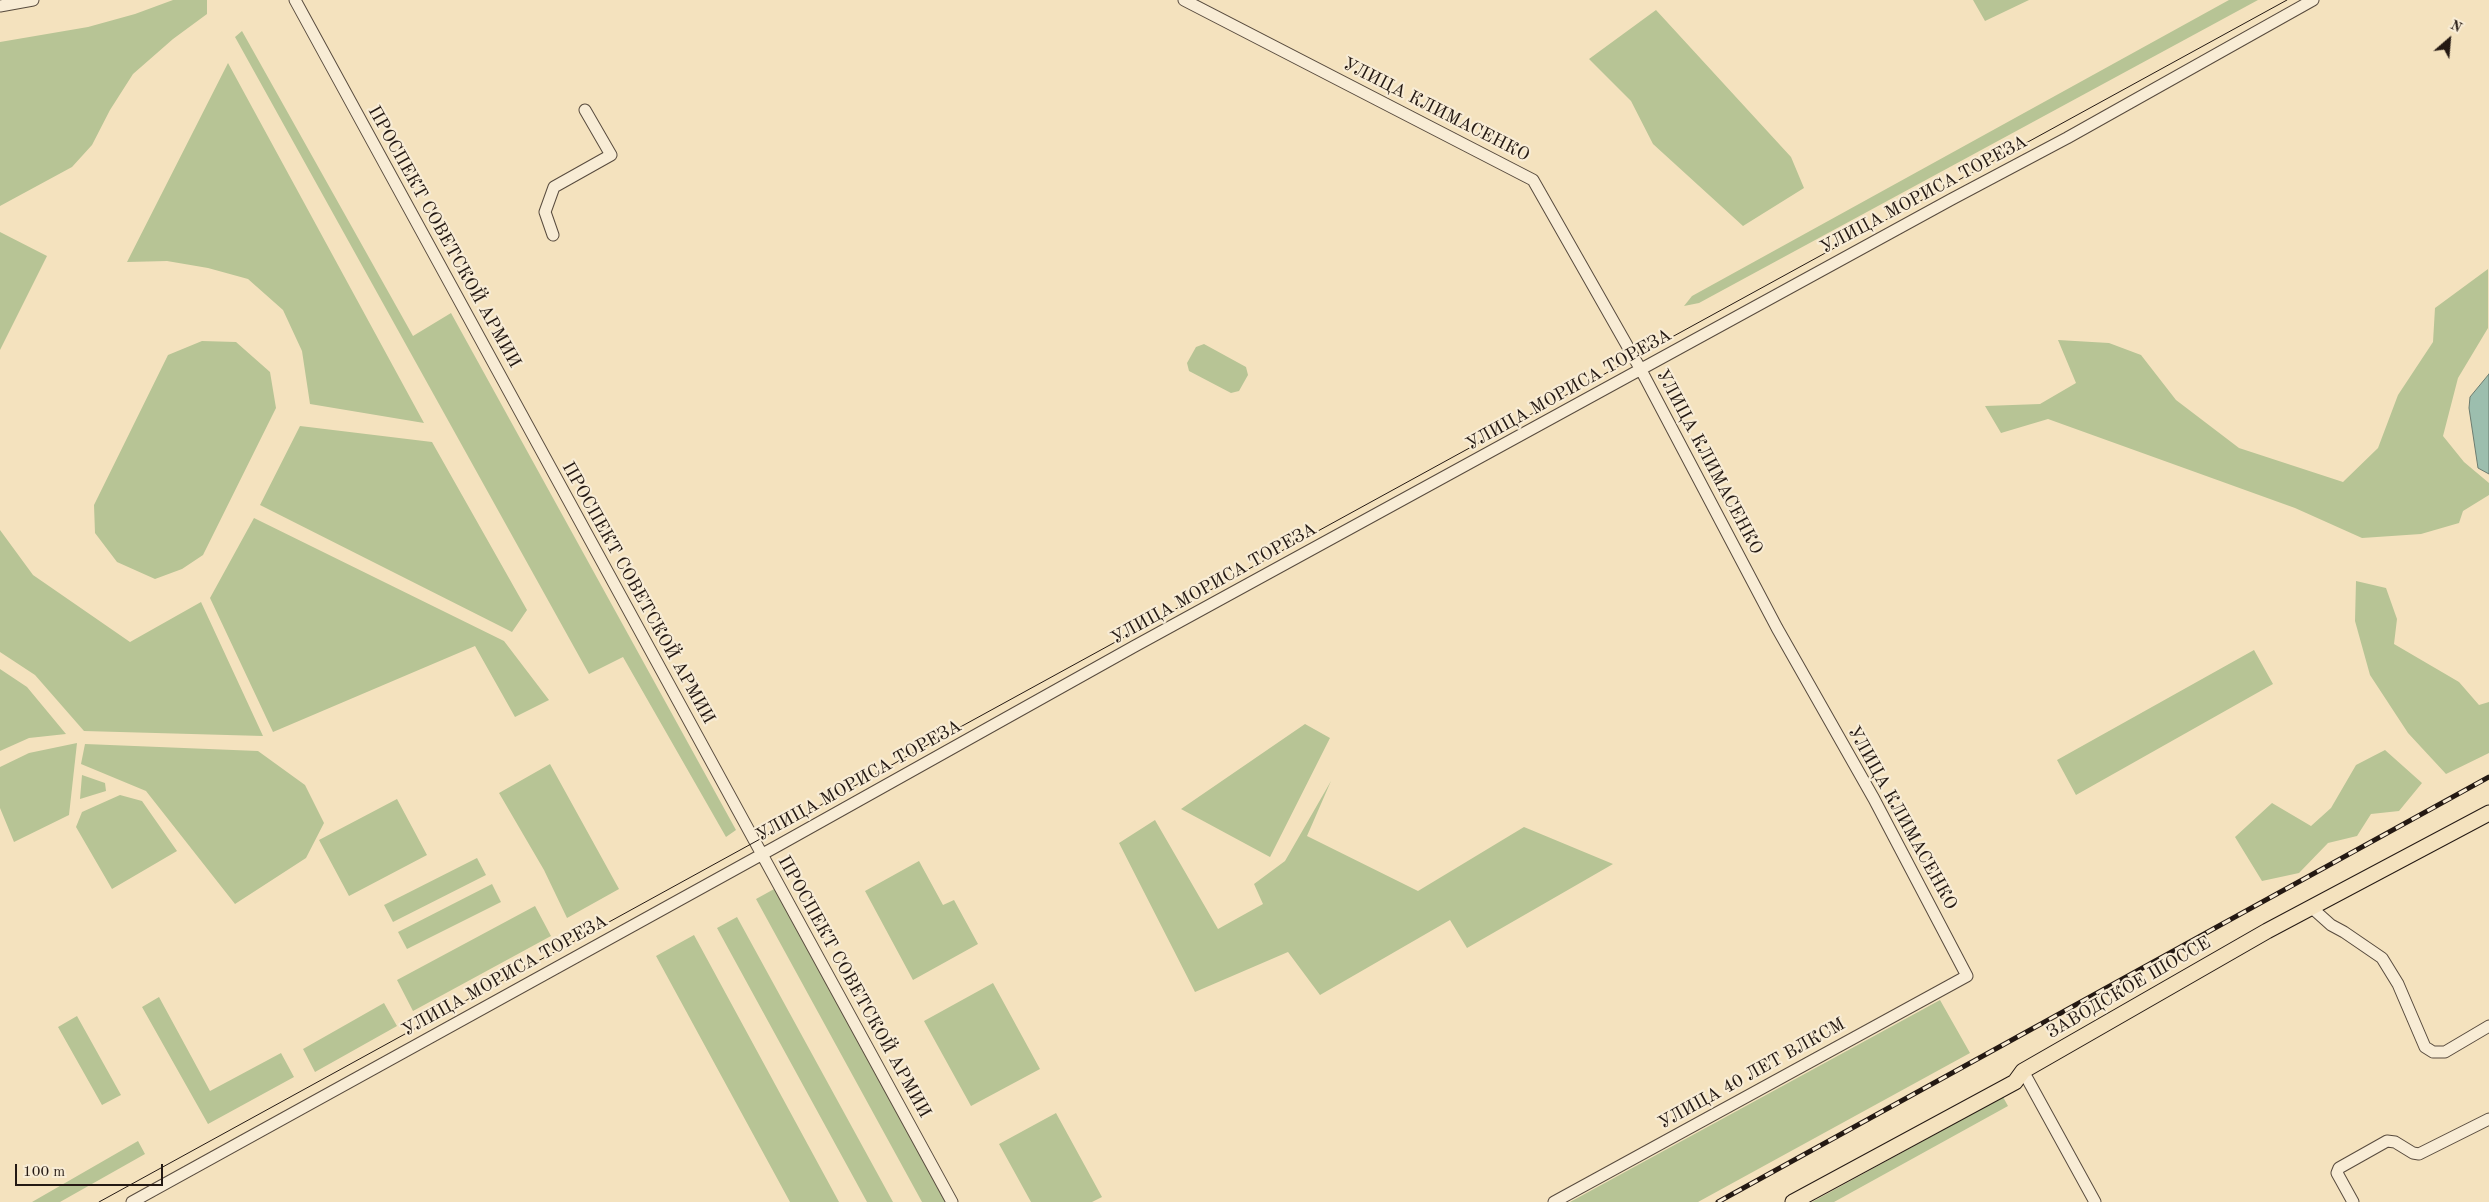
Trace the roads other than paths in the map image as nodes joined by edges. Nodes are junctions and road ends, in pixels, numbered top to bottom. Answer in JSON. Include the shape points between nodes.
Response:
{"nodes":[{"id":1,"x":33,"y":0,"type":"edge"},
{"id":2,"x":295,"y":0,"type":"edge"},
{"id":3,"x":1184,"y":0,"type":"edge"},
{"id":4,"x":2313,"y":0,"type":"edge"},
{"id":5,"x":0,"y":6,"type":"edge"},
{"id":6,"x":585,"y":110,"type":"dead end"},
{"id":7,"x":553,"y":235,"type":"dead end"},
{"id":8,"x":1641,"y":370,"type":"junction"},
{"id":9,"x":2489,"y":812,"type":"edge"},
{"id":10,"x":762,"y":855,"type":"junction"},
{"id":11,"x":2312,"y":908,"type":"junction"},
{"id":12,"x":1968,"y":976,"type":"joint"},
{"id":13,"x":2489,"y":1026,"type":"edge"},
{"id":14,"x":2023,"y":1071,"type":"junction"},
{"id":15,"x":2489,"y":1119,"type":"edge"},
{"id":16,"x":132,"y":1202,"type":"edge"},
{"id":17,"x":952,"y":1202,"type":"edge"},
{"id":18,"x":1554,"y":1202,"type":"edge"},
{"id":19,"x":1793,"y":1202,"type":"edge"},
{"id":20,"x":2095,"y":1202,"type":"edge"},
{"id":21,"x":2353,"y":1202,"type":"edge"}],
"edges":[{"from":1,"to":5,"type":"street"},
{"from":2,"to":10,"type":"street","name":"ПРОСПЕКТ СОВЕТСКОЙ АРМИИ"},
{"from":3,"to":8,"type":"street","name":"УЛИЦА КЛИМАСЕНКО","via":[[1533,180]]},
{"from":4,"to":8,"type":"street","name":"УЛИЦА МОРИСА ТОРЕЗА"},
{"from":6,"to":7,"type":"street","via":[[612,155],[554,187],[545,212]]},
{"from":8,"to":10,"type":"street","name":"УЛИЦА МОРИСА ТОРЕЗА"},
{"from":8,"to":12,"type":"street","name":"УЛИЦА КЛИМАСЕНКО","via":[[1776,628],[1874,799]]},
{"from":9,"to":11,"type":"main road","name":"ЗАВОДСКОЕ ШОССЕ"},
{"from":10,"to":16,"type":"street","name":"УЛИЦА МОРИСА ТОРЕЗА"},
{"from":10,"to":17,"type":"street","name":"ПРОСПЕКТ СОВЕТСКОЙ АРМИИ"},
{"from":11,"to":13,"type":"street","via":[[2330,926],[2382,958],[2398,984],[2425,1047],[2433,1052],[2445,1052]]},
{"from":11,"to":14,"type":"main road","name":"ЗАВОДСКОЕ ШОССЕ"},
{"from":12,"to":18,"type":"street","name":"УЛИЦА 40 ЛЕТ ВЛКСМ"},
{"from":14,"to":19,"type":"main road","name":"ЗАВОДСКОЕ ШОССЕ","via":[[2015,1082]]},
{"from":14,"to":20,"type":"street"},
{"from":15,"to":21,"type":"street","via":[[2419,1154],[2387,1141],[2339,1168],[2337,1173]]}]}
